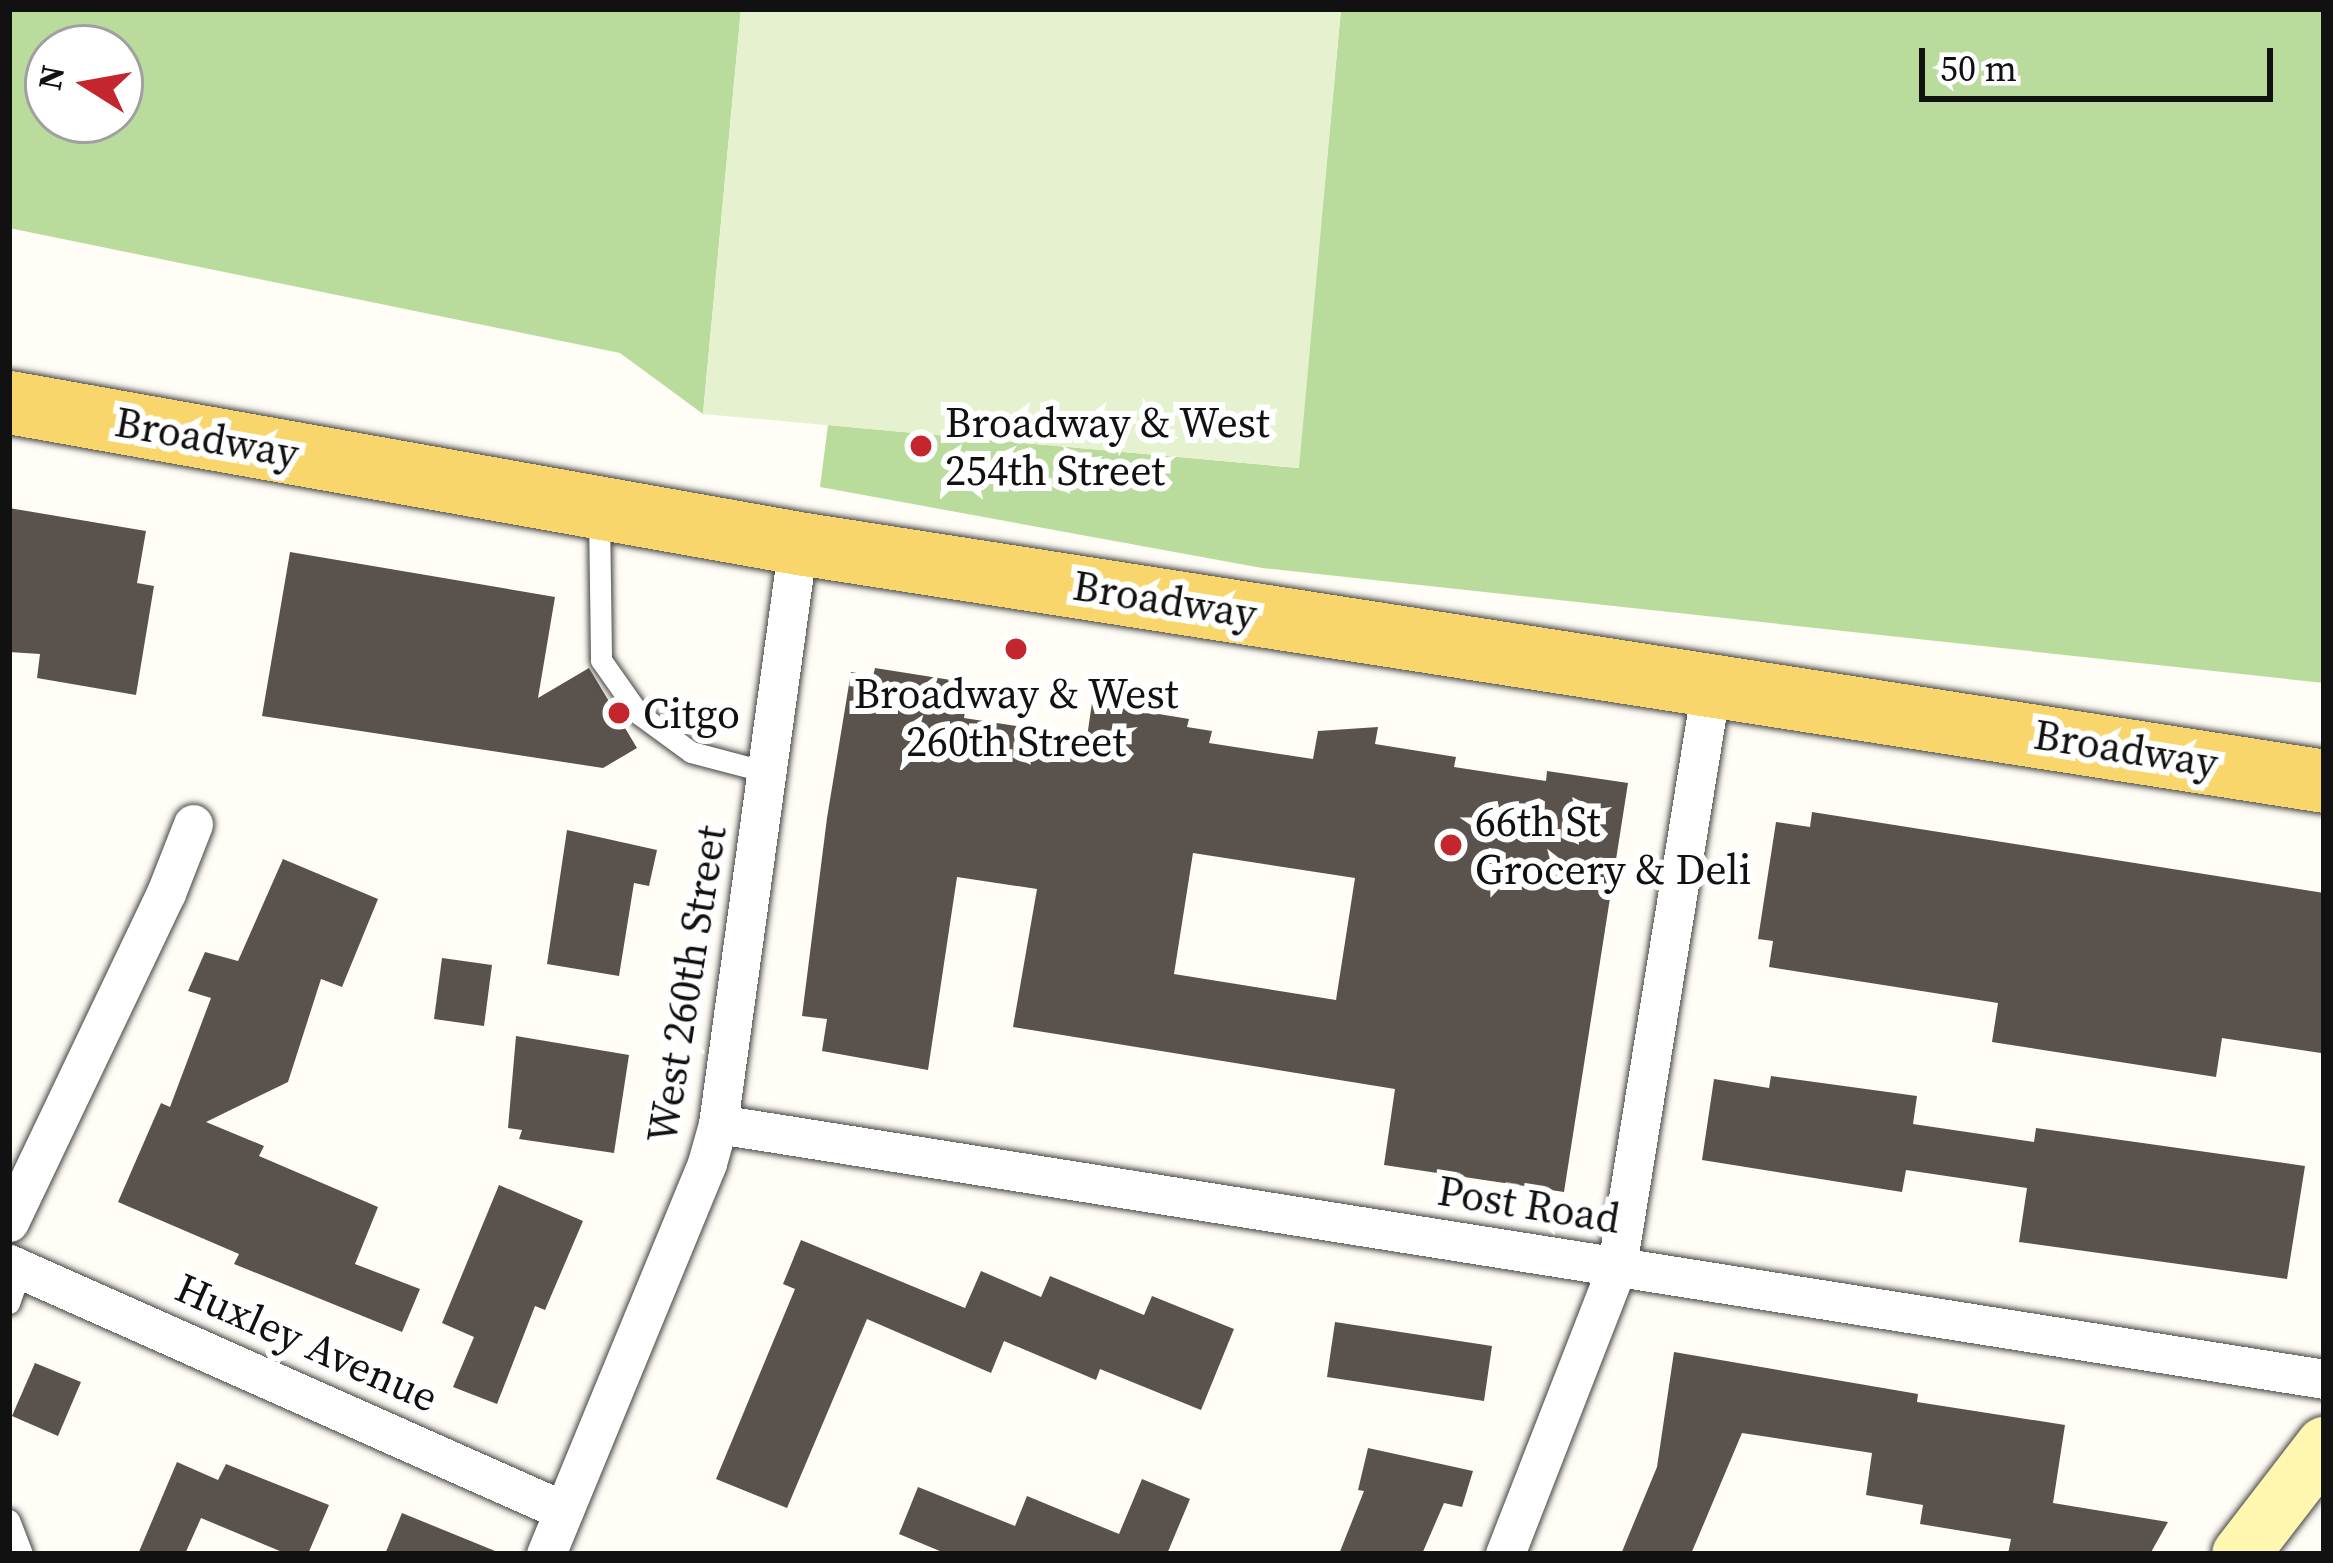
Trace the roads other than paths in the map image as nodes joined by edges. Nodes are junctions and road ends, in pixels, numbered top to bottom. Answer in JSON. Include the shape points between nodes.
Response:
{"nodes":[{"id":1,"x":9,"y":402,"type":"edge"},
{"id":2,"x":599,"y":507,"type":"junction"},
{"id":3,"x":798,"y":543,"type":"junction"},
{"id":4,"x":1712,"y":681,"type":"junction"},
{"id":5,"x":767,"y":772,"type":"junction"},
{"id":6,"x":2324,"y":781,"type":"edge"},
{"id":7,"x":193,"y":824,"type":"dead end"},
{"id":8,"x":718,"y":1124,"type":"junction"},
{"id":9,"x":9,"y":1222,"type":"edge"},
{"id":10,"x":1617,"y":1266,"type":"junction"},
{"id":11,"x":13,"y":1279,"type":"edge"},
{"id":12,"x":2324,"y":1378,"type":"edge"},
{"id":13,"x":2324,"y":1444,"type":"edge"},
{"id":14,"x":564,"y":1511,"type":"junction"},
{"id":15,"x":9,"y":1520,"type":"edge"},
{"id":16,"x":22,"y":1554,"type":"edge"},
{"id":17,"x":546,"y":1554,"type":"edge"},
{"id":18,"x":1504,"y":1554,"type":"edge"},
{"id":19,"x":2240,"y":1554,"type":"edge"}],
"edges":[{"from":1,"to":2,"type":"main road","name":"Broadway"},
{"from":2,"to":3,"type":"main road","name":"Broadway"},
{"from":2,"to":5,"type":"lane","via":[[602,660],[639,714],[691,752]]},
{"from":3,"to":4,"type":"main road","name":"Broadway"},
{"from":3,"to":5,"type":"street","name":"West 260th Street"},
{"from":4,"to":6,"type":"main road","name":"Broadway"},
{"from":4,"to":10,"type":"street"},
{"from":5,"to":8,"type":"street","name":"West 260th Street"},
{"from":7,"to":9,"type":"street"},
{"from":8,"to":10,"type":"street","name":"Post Road"},
{"from":8,"to":14,"type":"street","name":"West 260th Street"},
{"from":10,"to":12,"type":"street","name":"Post Road"},
{"from":10,"to":18,"type":"street"},
{"from":11,"to":14,"type":"street","name":"Huxley Avenue"},
{"from":13,"to":19,"type":"street"},
{"from":14,"to":17,"type":"street","name":"West 260th Street"},
{"from":15,"to":16,"type":"lane"}]}
